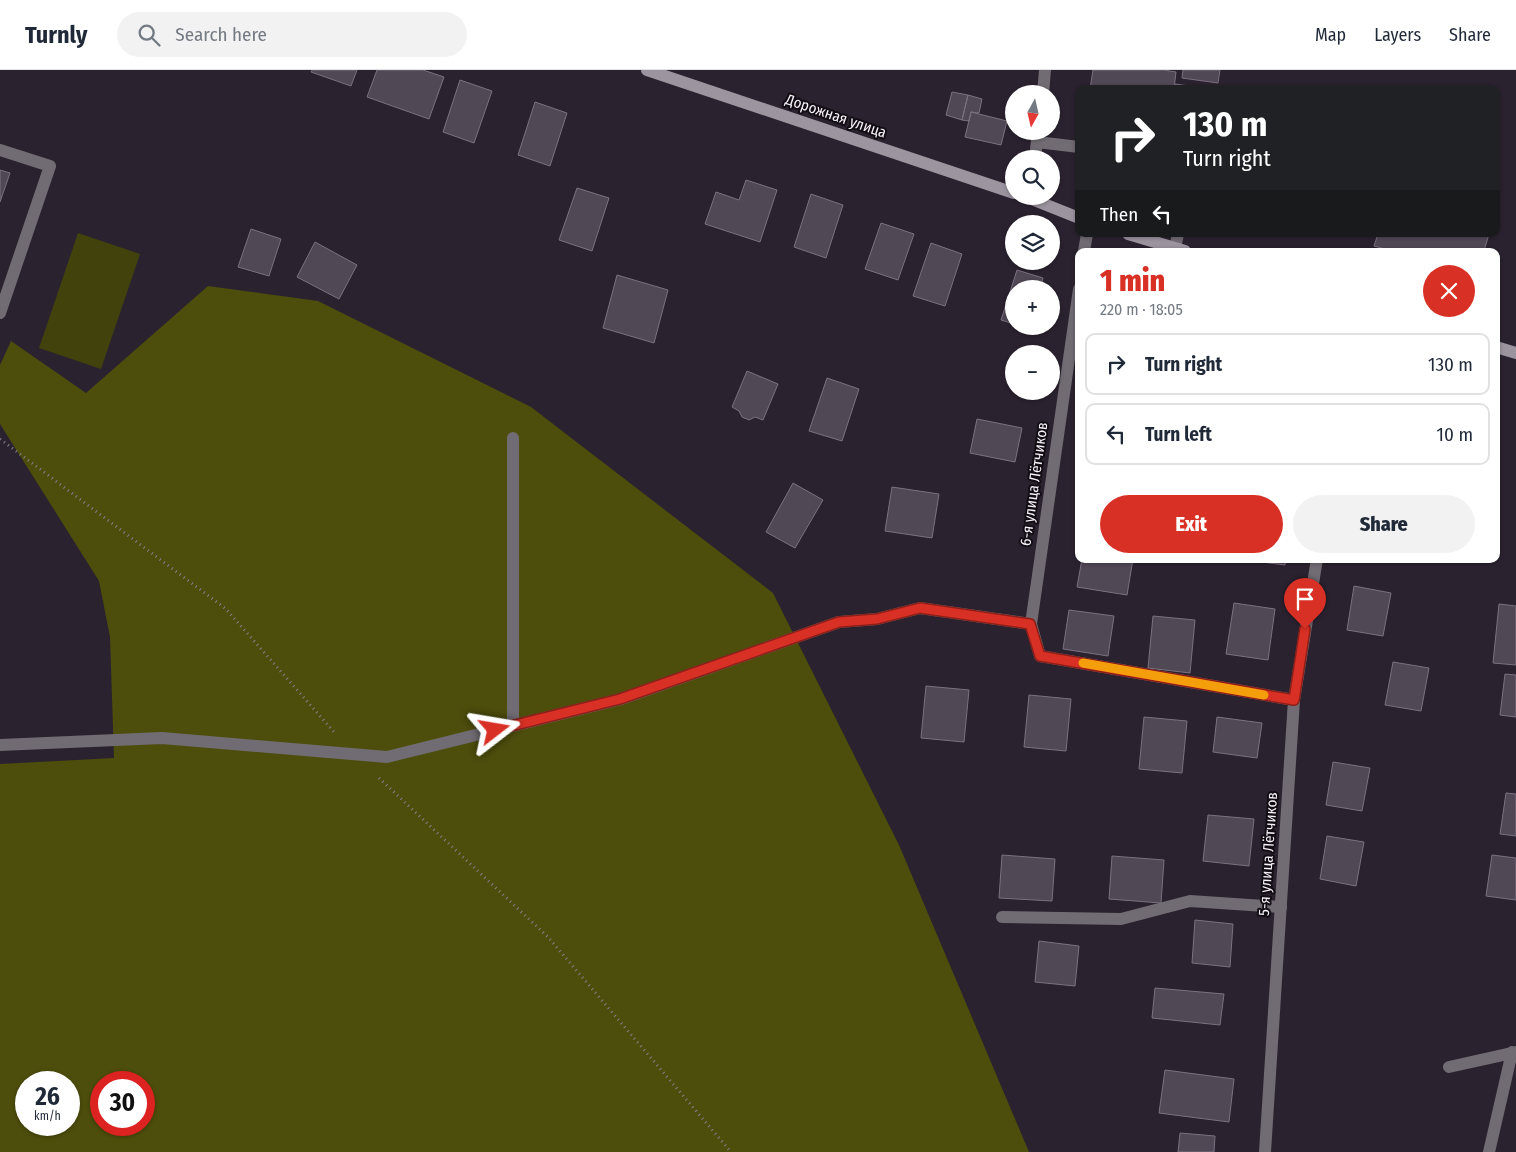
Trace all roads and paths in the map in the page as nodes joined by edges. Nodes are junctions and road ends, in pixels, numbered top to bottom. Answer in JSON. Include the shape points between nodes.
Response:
{"nodes":[{"id":1,"x":647,"y":70,"type":"edge"},
{"id":2,"x":1045,"y":70,"type":"edge"},
{"id":3,"x":674,"y":74,"type":"edge"},
{"id":4,"x":1044,"y":85,"type":"edge"},
{"id":5,"x":1053,"y":140,"type":"edge"},
{"id":6,"x":1075,"y":146,"type":"edge"},
{"id":7,"x":0,"y":150,"type":"edge"},
{"id":8,"x":1005,"y":190,"type":"edge"},
{"id":9,"x":1048,"y":205,"type":"edge"},
{"id":10,"x":1075,"y":216,"type":"edge"},
{"id":11,"x":1138,"y":237,"type":"edge"},
{"id":12,"x":1174,"y":248,"type":"edge"},
{"id":13,"x":0,"y":313,"type":"edge"},
{"id":14,"x":1075,"y":316,"type":"edge"},
{"id":15,"x":1500,"y":348,"type":"edge"},
{"id":16,"x":1516,"y":353,"type":"edge"},
{"id":17,"x":513,"y":438,"type":"dead end"},
{"id":18,"x":0,"y":439,"type":"edge"},
{"id":19,"x":1316,"y":563,"type":"edge"},
{"id":20,"x":1030,"y":624,"type":"junction"},
{"id":21,"x":1294,"y":700,"type":"junction"},
{"id":22,"x":513,"y":726,"type":"junction"},
{"id":23,"x":0,"y":745,"type":"edge"},
{"id":24,"x":354,"y":755,"type":"junction"},
{"id":25,"x":1280,"y":908,"type":"junction"},
{"id":26,"x":1002,"y":917,"type":"dead end"},
{"id":27,"x":1514,"y":1052,"type":"edge"},
{"id":28,"x":1449,"y":1067,"type":"dead end"},
{"id":29,"x":731,"y":1152,"type":"edge"},
{"id":30,"x":1265,"y":1152,"type":"edge"},
{"id":31,"x":1489,"y":1152,"type":"edge"}],
"edges":[{"from":1,"to":3,"type":"main road","name":"Дорожная улица"},
{"from":2,"to":4,"type":"street"},
{"from":3,"to":8,"type":"main road","name":"Дорожная улица"},
{"from":5,"to":6,"type":"street"},
{"from":7,"to":13,"type":"street","via":[[50,166]]},
{"from":9,"to":10,"type":"main road"},
{"from":11,"to":12,"type":"main road"},
{"from":14,"to":20,"type":"street","name":"6-я улица Лётчиков"},
{"from":15,"to":16,"type":"main road"},
{"from":17,"to":22,"type":"street"},
{"from":18,"to":24,"type":"path","via":[[226,610]]},
{"from":19,"to":21,"type":"street","name":"5-я улица Лётчиков"},
{"from":20,"to":21,"type":"street","via":[[1040,656]]},
{"from":20,"to":22,"type":"street","via":[[920,608],[877,619],[839,622],[620,699]]},
{"from":21,"to":25,"type":"street","name":"5-я улица Лётчиков"},
{"from":22,"to":24,"type":"street","via":[[387,757]]},
{"from":23,"to":24,"type":"street","via":[[162,738]]},
{"from":24,"to":29,"type":"path","via":[[548,937]]},
{"from":25,"to":26,"type":"street","via":[[1190,901],[1121,919]]},
{"from":25,"to":30,"type":"street","name":"5-я улица Лётчиков"},
{"from":27,"to":28,"type":"street"},
{"from":27,"to":31,"type":"street"}]}
